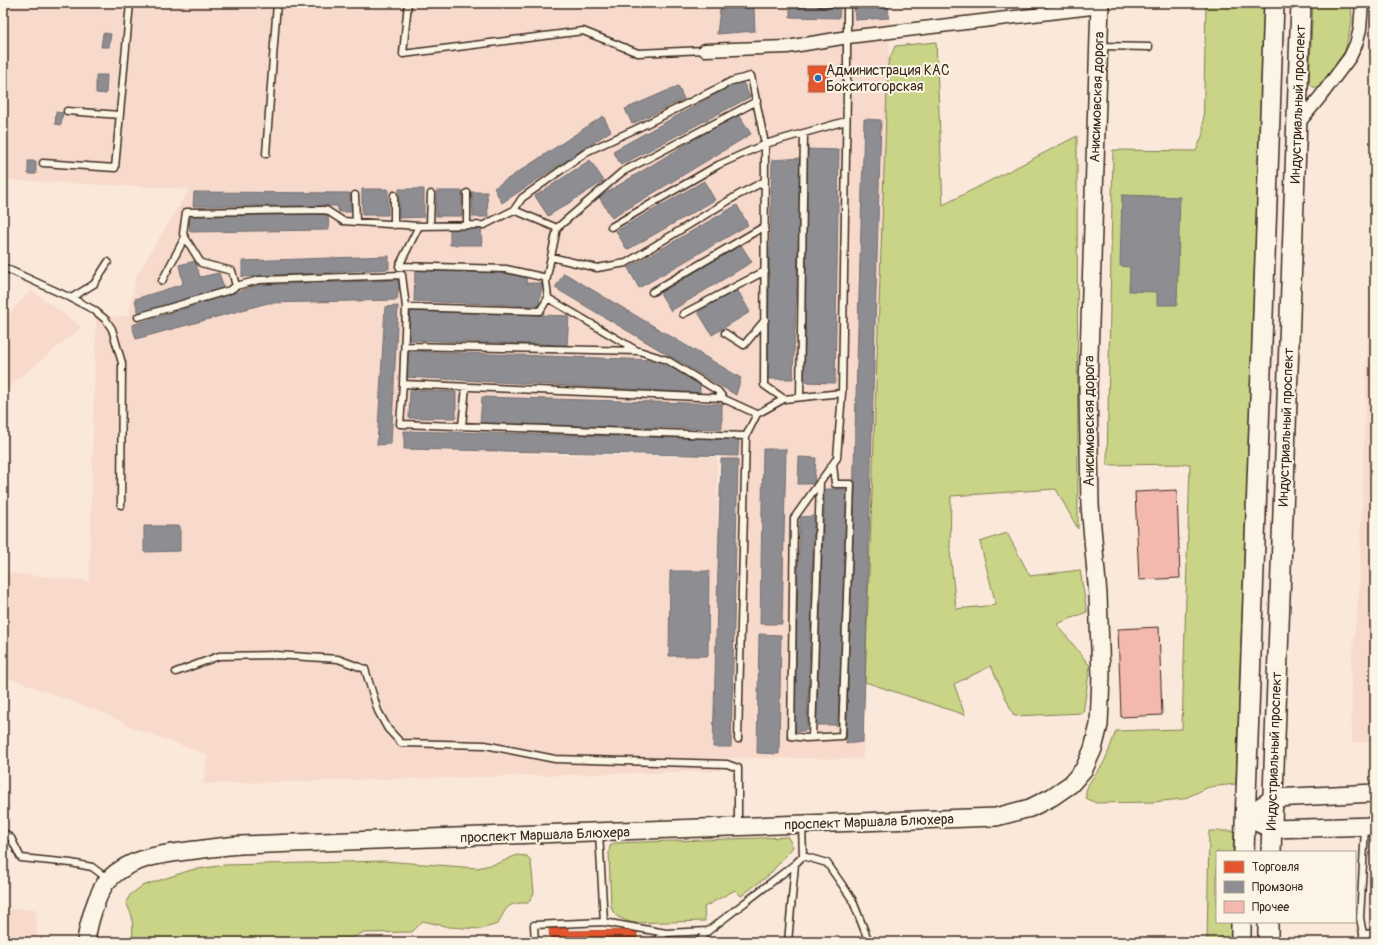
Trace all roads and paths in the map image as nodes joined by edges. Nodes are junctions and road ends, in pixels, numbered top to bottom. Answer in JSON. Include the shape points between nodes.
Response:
{"nodes":[{"id":1,"x":130,"y":3,"type":"edge"},
{"id":2,"x":277,"y":3,"type":"edge"},
{"id":3,"x":408,"y":3,"type":"edge"},
{"id":4,"x":821,"y":3,"type":"edge"},
{"id":5,"x":856,"y":3,"type":"edge"},
{"id":6,"x":1274,"y":3,"type":"edge"},
{"id":7,"x":1301,"y":3,"type":"edge"},
{"id":8,"x":1362,"y":3,"type":"edge"},
{"id":9,"x":846,"y":4,"type":"edge"},
{"id":10,"x":1100,"y":5,"type":"edge"},
{"id":11,"x":848,"y":37,"type":"junction"},
{"id":12,"x":1099,"y":46,"type":"junction"},
{"id":13,"x":1149,"y":48,"type":"dead end"},
{"id":14,"x":704,"y":50,"type":"joint"},
{"id":15,"x":757,"y":101,"type":"junction"},
{"id":16,"x":67,"y":111,"type":"dead end"},
{"id":17,"x":120,"y":115,"type":"junction"},
{"id":18,"x":846,"y":121,"type":"junction"},
{"id":19,"x":1297,"y":125,"type":"junction"},
{"id":20,"x":804,"y":133,"type":"junction"},
{"id":21,"x":765,"y":144,"type":"junction"},
{"id":22,"x":266,"y":154,"type":"dead end"},
{"id":23,"x":43,"y":163,"type":"dead end"},
{"id":24,"x":765,"y":181,"type":"junction"},
{"id":25,"x":467,"y":193,"type":"dead end"},
{"id":26,"x":431,"y":194,"type":"dead end"},
{"id":27,"x":356,"y":195,"type":"dead end"},
{"id":28,"x":394,"y":195,"type":"dead end"},
{"id":29,"x":514,"y":210,"type":"junction"},
{"id":30,"x":356,"y":222,"type":"junction"},
{"id":31,"x":394,"y":225,"type":"junction"},
{"id":32,"x":467,"y":225,"type":"junction"},
{"id":33,"x":419,"y":226,"type":"junction"},
{"id":34,"x":430,"y":226,"type":"junction"},
{"id":35,"x":765,"y":226,"type":"junction"},
{"id":36,"x":610,"y":227,"type":"dead end"},
{"id":37,"x":556,"y":228,"type":"junction"},
{"id":38,"x":185,"y":237,"type":"junction"},
{"id":39,"x":551,"y":258,"type":"junction"},
{"id":40,"x":108,"y":262,"type":"dead end"},
{"id":41,"x":399,"y":266,"type":"junction"},
{"id":42,"x":3,"y":267,"type":"edge"},
{"id":43,"x":765,"y":271,"type":"junction"},
{"id":44,"x":402,"y":275,"type":"junction"},
{"id":45,"x":547,"y":278,"type":"junction"},
{"id":46,"x":162,"y":281,"type":"dead end"},
{"id":47,"x":236,"y":286,"type":"junction"},
{"id":48,"x":652,"y":292,"type":"dead end"},
{"id":49,"x":70,"y":298,"type":"junction"},
{"id":50,"x":548,"y":298,"type":"junction"},
{"id":51,"x":406,"y":307,"type":"junction"},
{"id":52,"x":684,"y":314,"type":"dead end"},
{"id":53,"x":138,"y":317,"type":"dead end"},
{"id":54,"x":764,"y":320,"type":"junction"},
{"id":55,"x":725,"y":333,"type":"dead end"},
{"id":56,"x":405,"y":346,"type":"junction"},
{"id":57,"x":638,"y":351,"type":"junction"},
{"id":58,"x":403,"y":384,"type":"junction"},
{"id":59,"x":466,"y":387,"type":"junction"},
{"id":60,"x":842,"y":393,"type":"junction"},
{"id":61,"x":800,"y":397,"type":"junction"},
{"id":62,"x":784,"y":399,"type":"junction"},
{"id":63,"x":726,"y":400,"type":"junction"},
{"id":64,"x":757,"y":414,"type":"junction"},
{"id":65,"x":462,"y":426,"type":"junction"},
{"id":66,"x":746,"y":436,"type":"junction"},
{"id":67,"x":833,"y":464,"type":"junction"},
{"id":68,"x":820,"y":481,"type":"junction"},
{"id":69,"x":121,"y":505,"type":"dead end"},
{"id":70,"x":176,"y":672,"type":"dead end"},
{"id":71,"x":812,"y":737,"type":"junction"},
{"id":72,"x":738,"y":739,"type":"dead end"},
{"id":73,"x":1375,"y":793,"type":"edge"},
{"id":74,"x":1273,"y":798,"type":"junction"},
{"id":75,"x":1030,"y":808,"type":"joint"},
{"id":76,"x":1245,"y":817,"type":"junction"},
{"id":77,"x":802,"y":824,"type":"junction"},
{"id":78,"x":1370,"y":826,"type":"edge"},
{"id":79,"x":738,"y":827,"type":"junction"},
{"id":80,"x":1272,"y":829,"type":"junction"},
{"id":81,"x":3,"y":832,"type":"edge"},
{"id":82,"x":599,"y":833,"type":"junction"},
{"id":83,"x":1244,"y":851,"type":"edge"},
{"id":84,"x":1271,"y":851,"type":"edge"},
{"id":85,"x":803,"y":856,"type":"junction"},
{"id":86,"x":795,"y":864,"type":"junction"},
{"id":87,"x":108,"y":880,"type":"junction"},
{"id":88,"x":604,"y":922,"type":"junction"},
{"id":89,"x":1241,"y":923,"type":"edge"},
{"id":90,"x":1268,"y":923,"type":"edge"},
{"id":91,"x":580,"y":924,"type":"junction"},
{"id":92,"x":580,"y":931,"type":"dead end"},
{"id":93,"x":708,"y":931,"type":"junction"},
{"id":94,"x":666,"y":933,"type":"junction"},
{"id":95,"x":1375,"y":933,"type":"edge"},
{"id":96,"x":1363,"y":934,"type":"junction"},
{"id":97,"x":86,"y":942,"type":"edge"},
{"id":98,"x":535,"y":942,"type":"edge"},
{"id":99,"x":653,"y":942,"type":"edge"},
{"id":100,"x":698,"y":942,"type":"edge"},
{"id":101,"x":788,"y":942,"type":"edge"},
{"id":102,"x":869,"y":942,"type":"edge"},
{"id":103,"x":1241,"y":942,"type":"edge"},
{"id":104,"x":1268,"y":942,"type":"edge"},
{"id":105,"x":1363,"y":942,"type":"edge"}],
"edges":[{"from":1,"to":17,"type":"lane"},
{"from":2,"to":22,"type":"lane"},
{"from":3,"to":14,"type":"lane","via":[[403,54],[583,31],[638,53]]},
{"from":4,"to":9,"type":"lane"},
{"from":5,"to":9,"type":"lane"},
{"from":6,"to":76,"type":"main road","name":"Индустриальный проспект"},
{"from":7,"to":19,"type":"main road","name":"Индустриальный проспект"},
{"from":8,"to":19,"type":"street","via":[[1360,29],[1350,57]]},
{"from":9,"to":11,"type":"lane"},
{"from":10,"to":11,"type":"street"},
{"from":10,"to":12,"type":"street","name":"Анисимовская дорога"},
{"from":11,"to":14,"type":"street","via":[[787,47]]},
{"from":11,"to":18,"type":"lane"},
{"from":12,"to":13,"type":"lane"},
{"from":12,"to":75,"type":"street","name":"Анисимовская дорога","via":[[1088,446],[1098,595],[1101,676],[1099,725],[1084,769],[1071,784]]},
{"from":15,"to":21,"type":"lane"},
{"from":15,"to":29,"type":"lane","via":[[751,76],[732,81],[588,151],[522,198]]},
{"from":15,"to":37,"type":"lane","via":[[622,172]]},
{"from":16,"to":17,"type":"lane"},
{"from":17,"to":23,"type":"lane","via":[[115,168]]},
{"from":18,"to":20,"type":"lane"},
{"from":18,"to":60,"type":"lane"},
{"from":19,"to":74,"type":"main road","name":"Индустриальный проспект"},
{"from":20,"to":21,"type":"lane"},
{"from":20,"to":61,"type":"lane"},
{"from":21,"to":24,"type":"lane"},
{"from":21,"to":36,"type":"lane","via":[[718,165]]},
{"from":24,"to":35,"type":"lane"},
{"from":24,"to":39,"type":"lane","via":[[626,263],[597,268]]},
{"from":25,"to":32,"type":"lane"},
{"from":26,"to":34,"type":"lane"},
{"from":27,"to":30,"type":"lane"},
{"from":28,"to":31,"type":"lane"},
{"from":29,"to":32,"type":"lane","via":[[484,224]]},
{"from":29,"to":37,"type":"lane"},
{"from":30,"to":31,"type":"lane"},
{"from":30,"to":38,"type":"lane","via":[[343,221],[326,210],[186,212],[183,234]]},
{"from":31,"to":33,"type":"lane"},
{"from":32,"to":34,"type":"lane"},
{"from":33,"to":34,"type":"lane"},
{"from":33,"to":41,"type":"lane"},
{"from":35,"to":43,"type":"lane"},
{"from":35,"to":48,"type":"lane"},
{"from":37,"to":39,"type":"lane"},
{"from":38,"to":46,"type":"lane"},
{"from":38,"to":47,"type":"lane","via":[[201,263],[232,271]]},
{"from":39,"to":45,"type":"lane"},
{"from":40,"to":49,"type":"lane","via":[[94,284]]},
{"from":41,"to":44,"type":"lane"},
{"from":41,"to":45,"type":"lane","via":[[506,269]]},
{"from":42,"to":49,"type":"lane"},
{"from":43,"to":52,"type":"lane"},
{"from":43,"to":54,"type":"lane"},
{"from":44,"to":47,"type":"lane","via":[[259,280]]},
{"from":44,"to":51,"type":"lane"},
{"from":45,"to":50,"type":"lane"},
{"from":47,"to":53,"type":"lane","via":[[230,290]]},
{"from":49,"to":69,"type":"lane","via":[[94,310],[106,320],[112,328],[122,363]]},
{"from":50,"to":51,"type":"lane","via":[[540,311]]},
{"from":50,"to":57,"type":"lane"},
{"from":51,"to":56,"type":"lane"},
{"from":54,"to":55,"type":"lane","via":[[744,345]]},
{"from":54,"to":62,"type":"lane","via":[[764,385]]},
{"from":56,"to":57,"type":"lane"},
{"from":56,"to":58,"type":"lane"},
{"from":57,"to":63,"type":"lane","via":[[667,360],[718,391]]},
{"from":58,"to":59,"type":"lane"},
{"from":58,"to":65,"type":"lane","via":[[400,424]]},
{"from":59,"to":63,"type":"lane"},
{"from":59,"to":65,"type":"lane"},
{"from":60,"to":61,"type":"lane"},
{"from":60,"to":67,"type":"lane","via":[[838,458]]},
{"from":61,"to":62,"type":"lane"},
{"from":62,"to":64,"type":"lane"},
{"from":63,"to":64,"type":"lane"},
{"from":64,"to":66,"type":"lane"},
{"from":65,"to":66,"type":"lane"},
{"from":66,"to":72,"type":"lane"},
{"from":67,"to":68,"type":"lane"},
{"from":67,"to":71,"type":"lane","via":[[835,484],[851,484],[842,736]]},
{"from":68,"to":71,"type":"lane"},
{"from":68,"to":71,"type":"lane","via":[[794,518],[791,736]]},
{"from":70,"to":79,"type":"lane","via":[[219,656],[276,655],[338,659],[365,669],[378,711],[388,729],[401,743],[485,745],[555,759],[727,764],[738,768]]},
{"from":73,"to":74,"type":"street"},
{"from":74,"to":76,"type":"street"},
{"from":74,"to":80,"type":"main road","name":"Индустриальный проспект"},
{"from":75,"to":77,"type":"street","name":"проспект Маршала Блюхера","via":[[996,817]]},
{"from":76,"to":80,"type":"street"},
{"from":76,"to":83,"type":"main road","name":"Индустриальный проспект"},
{"from":77,"to":79,"type":"street","name":"проспект Маршала Блюхера"},
{"from":77,"to":85,"type":"lane"},
{"from":78,"to":80,"type":"street"},
{"from":78,"to":96,"type":"lane","via":[[1364,860],[1360,918]]},
{"from":79,"to":82,"type":"street","name":"проспект Маршала Блюхера"},
{"from":80,"to":84,"type":"main road","name":"Индустриальный проспект"},
{"from":81,"to":87,"type":"lane","via":[[12,838],[21,858],[92,867]]},
{"from":82,"to":87,"type":"street","name":"проспект Маршала Блюхера","via":[[218,846],[166,853],[138,861],[123,868]]},
{"from":82,"to":88,"type":"lane"},
{"from":85,"to":86,"type":"lane"},
{"from":85,"to":102,"type":"lane","via":[[827,863],[852,899]]},
{"from":86,"to":93,"type":"lane"},
{"from":86,"to":101,"type":"lane"},
{"from":87,"to":97,"type":"street","name":"проспект Маршала Блюхера","via":[[98,897]]},
{"from":88,"to":91,"type":"lane"},
{"from":88,"to":94,"type":"lane"},
{"from":89,"to":103,"type":"main road"},
{"from":90,"to":104,"type":"main road"},
{"from":91,"to":92,"type":"lane"},
{"from":91,"to":98,"type":"lane","via":[[534,925]]},
{"from":93,"to":94,"type":"lane"},
{"from":93,"to":100,"type":"lane"},
{"from":94,"to":99,"type":"lane"},
{"from":95,"to":96,"type":"lane"},
{"from":96,"to":105,"type":"lane"}]}
